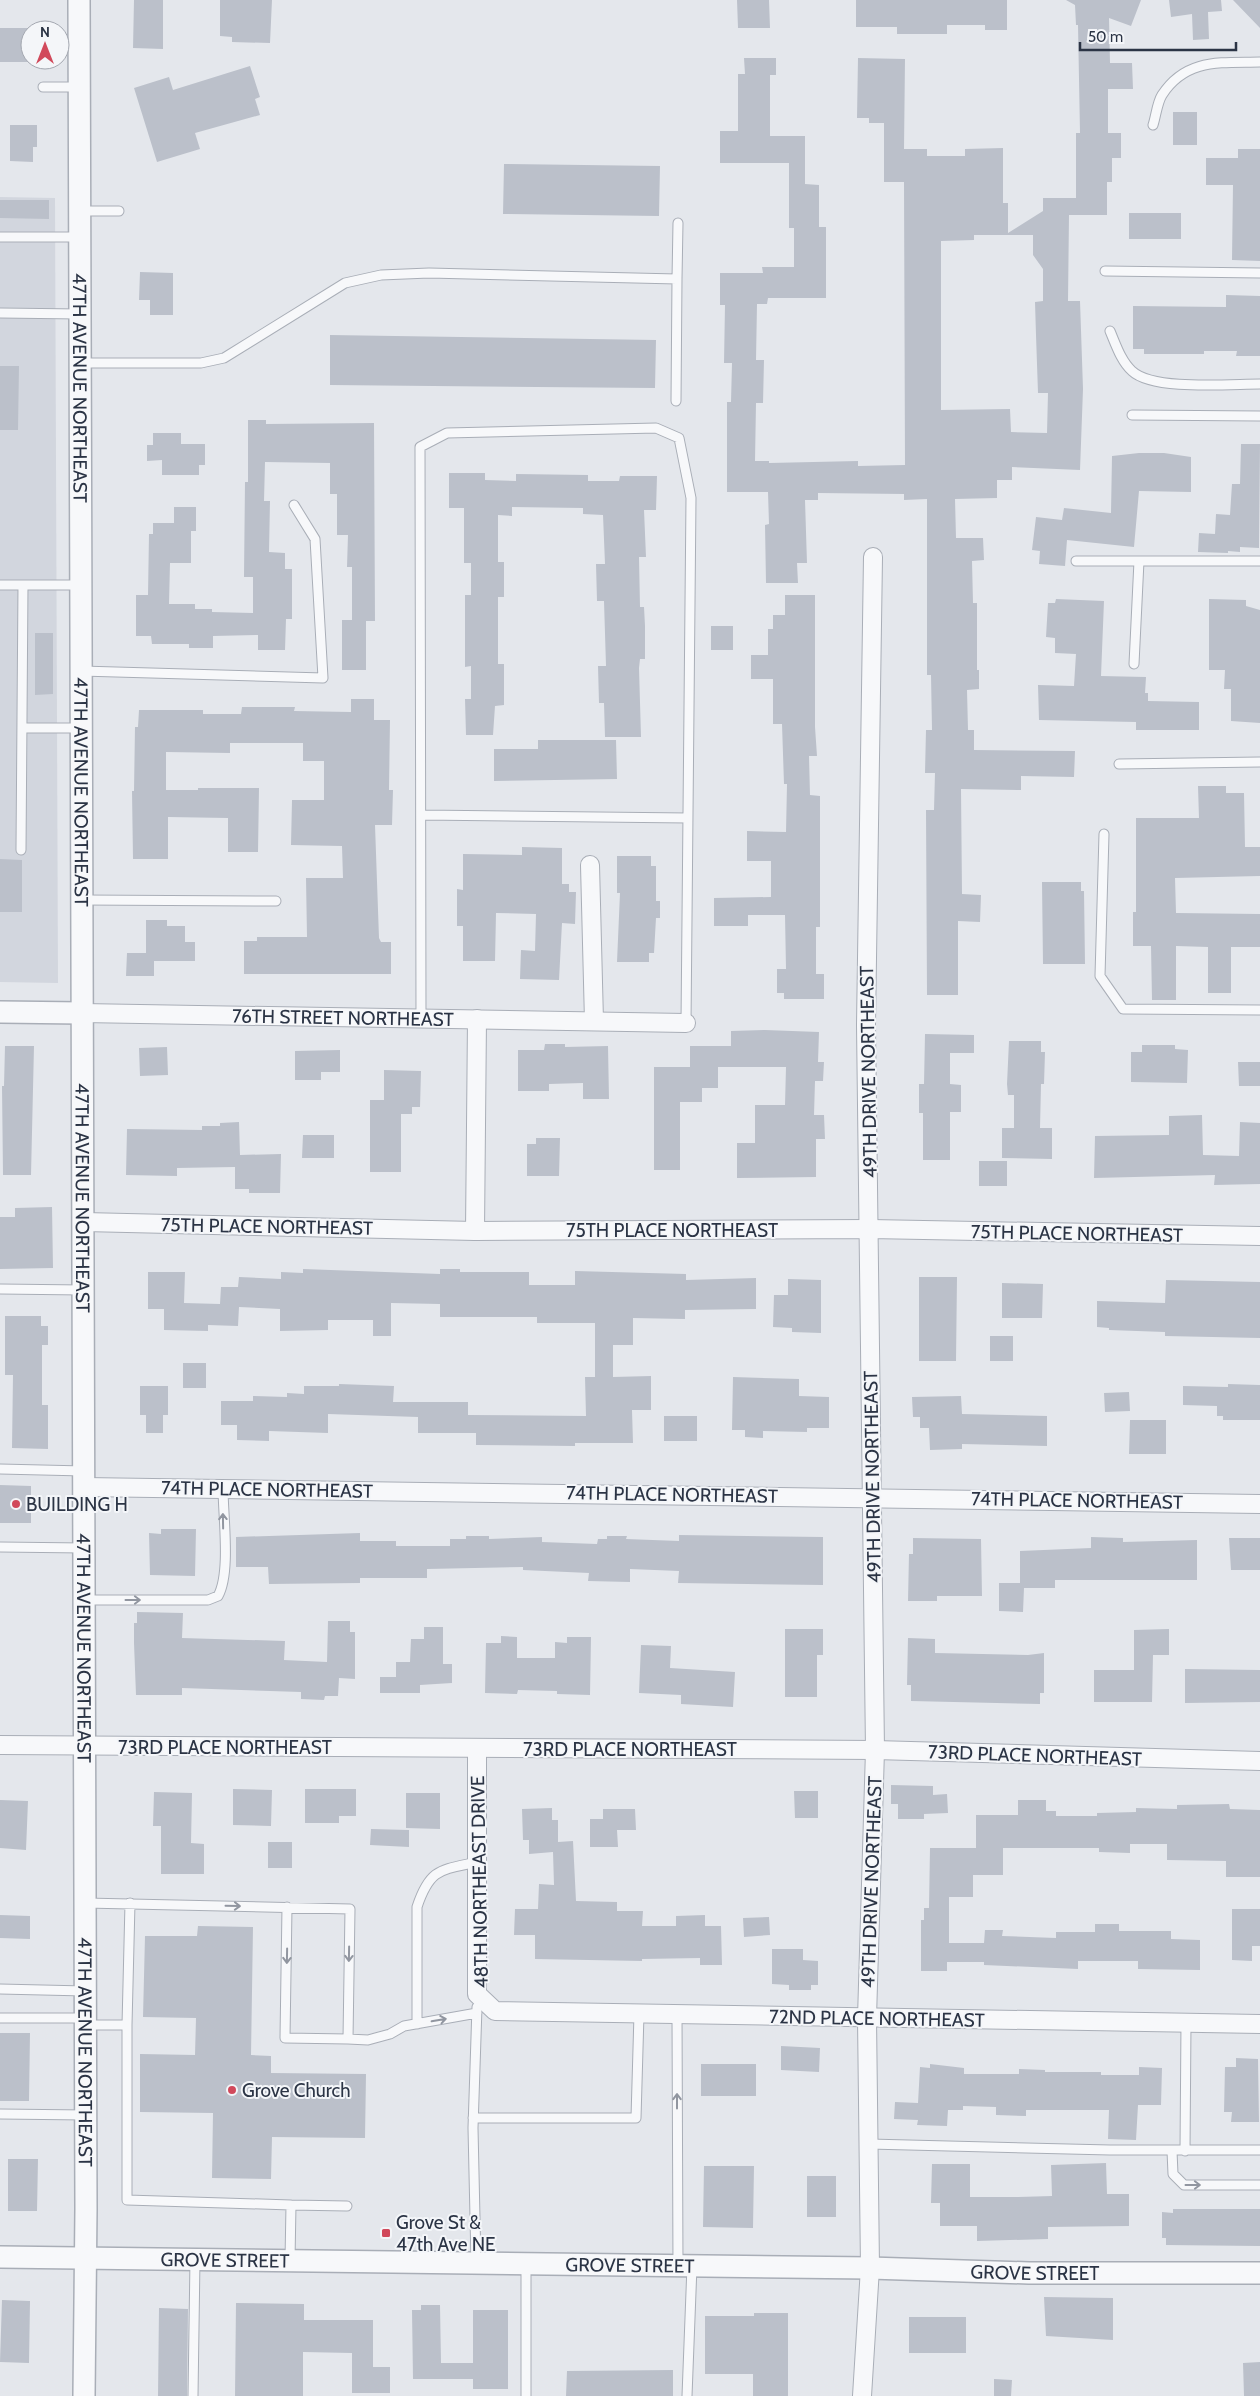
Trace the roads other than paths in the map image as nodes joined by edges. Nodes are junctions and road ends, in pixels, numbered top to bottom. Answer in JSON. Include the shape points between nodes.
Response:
{"nodes":[{"id":1,"x":79,"y":0,"type":"edge"},
{"id":2,"x":1260,"y":62,"type":"edge"},
{"id":3,"x":43,"y":87,"type":"dead end"},
{"id":4,"x":79,"y":87,"type":"junction"},
{"id":5,"x":1153,"y":126,"type":"dead end"},
{"id":6,"x":80,"y":211,"type":"junction"},
{"id":7,"x":119,"y":211,"type":"dead end"},
{"id":8,"x":678,"y":223,"type":"dead end"},
{"id":9,"x":0,"y":237,"type":"edge"},
{"id":10,"x":80,"y":237,"type":"junction"},
{"id":11,"x":1105,"y":271,"type":"dead end"},
{"id":12,"x":1260,"y":274,"type":"edge"},
{"id":13,"x":677,"y":279,"type":"junction"},
{"id":14,"x":0,"y":313,"type":"edge"},
{"id":15,"x":80,"y":314,"type":"junction"},
{"id":16,"x":1110,"y":331,"type":"dead end"},
{"id":17,"x":80,"y":363,"type":"junction"},
{"id":18,"x":1260,"y":384,"type":"edge"},
{"id":19,"x":676,"y":401,"type":"dead end"},
{"id":20,"x":1132,"y":416,"type":"dead end"},
{"id":21,"x":1260,"y":416,"type":"edge"},
{"id":22,"x":294,"y":506,"type":"dead end"},
{"id":23,"x":873,"y":557,"type":"dead end"},
{"id":24,"x":1076,"y":560,"type":"dead end"},
{"id":25,"x":1138,"y":560,"type":"junction"},
{"id":26,"x":1260,"y":561,"type":"edge"},
{"id":27,"x":0,"y":585,"type":"edge"},
{"id":28,"x":23,"y":585,"type":"junction"},
{"id":29,"x":81,"y":586,"type":"junction"},
{"id":30,"x":1134,"y":664,"type":"dead end"},
{"id":31,"x":81,"y":671,"type":"junction"},
{"id":32,"x":22,"y":728,"type":"junction"},
{"id":33,"x":81,"y":728,"type":"junction"},
{"id":34,"x":1260,"y":762,"type":"edge"},
{"id":35,"x":1119,"y":764,"type":"dead end"},
{"id":36,"x":421,"y":814,"type":"junction"},
{"id":37,"x":688,"y":818,"type":"junction"},
{"id":38,"x":1104,"y":834,"type":"dead end"},
{"id":39,"x":21,"y":850,"type":"dead end"},
{"id":40,"x":590,"y":865,"type":"dead end"},
{"id":41,"x":82,"y":900,"type":"junction"},
{"id":42,"x":276,"y":901,"type":"dead end"},
{"id":43,"x":1260,"y":1010,"type":"edge"},
{"id":44,"x":0,"y":1012,"type":"edge"},
{"id":45,"x":82,"y":1013,"type":"junction"},
{"id":46,"x":421,"y":1018,"type":"junction"},
{"id":47,"x":477,"y":1019,"type":"junction"},
{"id":48,"x":594,"y":1021,"type":"junction"},
{"id":49,"x":686,"y":1023,"type":"joint"},
{"id":50,"x":84,"y":1222,"type":"junction"},
{"id":51,"x":870,"y":1229,"type":"junction"},
{"id":52,"x":474,"y":1231,"type":"junction"},
{"id":53,"x":1260,"y":1236,"type":"edge"},
{"id":54,"x":0,"y":1289,"type":"edge"},
{"id":55,"x":83,"y":1290,"type":"junction"},
{"id":56,"x":0,"y":1470,"type":"edge"},
{"id":57,"x":84,"y":1479,"type":"junction"},
{"id":58,"x":223,"y":1488,"type":"junction"},
{"id":59,"x":872,"y":1496,"type":"junction"},
{"id":60,"x":1260,"y":1504,"type":"edge"},
{"id":61,"x":0,"y":1547,"type":"edge"},
{"id":62,"x":84,"y":1548,"type":"junction"},
{"id":63,"x":84,"y":1600,"type":"junction"},
{"id":64,"x":0,"y":1745,"type":"edge"},
{"id":65,"x":84,"y":1746,"type":"junction"},
{"id":66,"x":477,"y":1748,"type":"junction"},
{"id":67,"x":876,"y":1750,"type":"junction"},
{"id":68,"x":1260,"y":1761,"type":"edge"},
{"id":69,"x":477,"y":1862,"type":"junction"},
{"id":70,"x":85,"y":1903,"type":"junction"},
{"id":71,"x":130,"y":1903,"type":"junction"},
{"id":72,"x":287,"y":1907,"type":"junction"},
{"id":73,"x":0,"y":1989,"type":"edge"},
{"id":74,"x":86,"y":1991,"type":"junction"},
{"id":75,"x":477,"y":1992,"type":"junction"},
{"id":76,"x":494,"y":2011,"type":"joint"},
{"id":77,"x":477,"y":2013,"type":"junction"},
{"id":78,"x":639,"y":2014,"type":"junction"},
{"id":79,"x":677,"y":2014,"type":"junction"},
{"id":80,"x":0,"y":2018,"type":"edge"},
{"id":81,"x":867,"y":2018,"type":"junction"},
{"id":82,"x":86,"y":2021,"type":"junction"},
{"id":83,"x":1186,"y":2023,"type":"junction"},
{"id":84,"x":127,"y":2024,"type":"junction"},
{"id":85,"x":418,"y":2024,"type":"junction"},
{"id":86,"x":1260,"y":2024,"type":"edge"},
{"id":87,"x":348,"y":2039,"type":"junction"},
{"id":88,"x":0,"y":2114,"type":"edge"},
{"id":89,"x":86,"y":2115,"type":"junction"},
{"id":90,"x":473,"y":2118,"type":"junction"},
{"id":91,"x":869,"y":2144,"type":"junction"},
{"id":92,"x":1172,"y":2150,"type":"junction"},
{"id":93,"x":1260,"y":2150,"type":"edge"},
{"id":94,"x":1185,"y":2151,"type":"junction"},
{"id":95,"x":1260,"y":2185,"type":"edge"},
{"id":96,"x":291,"y":2204,"type":"junction"},
{"id":97,"x":347,"y":2206,"type":"dead end"},
{"id":98,"x":0,"y":2256,"type":"edge"},
{"id":99,"x":86,"y":2258,"type":"junction"},
{"id":100,"x":195,"y":2259,"type":"junction"},
{"id":101,"x":290,"y":2260,"type":"junction"},
{"id":102,"x":476,"y":2263,"type":"junction"},
{"id":103,"x":526,"y":2263,"type":"junction"},
{"id":104,"x":685,"y":2265,"type":"junction"},
{"id":105,"x":870,"y":2268,"type":"junction"},
{"id":106,"x":1260,"y":2274,"type":"edge"},
{"id":107,"x":84,"y":2396,"type":"edge"},
{"id":108,"x":193,"y":2396,"type":"edge"},
{"id":109,"x":526,"y":2396,"type":"edge"},
{"id":110,"x":687,"y":2396,"type":"edge"},
{"id":111,"x":862,"y":2396,"type":"edge"}],
"edges":[{"from":1,"to":4,"type":"street","name":"47TH AVENUE NORTHEAST"},
{"from":2,"to":5,"type":"lane","via":[[1192,67],[1161,96]]},
{"from":3,"to":4,"type":"lane"},
{"from":4,"to":6,"type":"street","name":"47TH AVENUE NORTHEAST"},
{"from":6,"to":7,"type":"lane"},
{"from":6,"to":10,"type":"street","name":"47TH AVENUE NORTHEAST"},
{"from":8,"to":13,"type":"lane"},
{"from":9,"to":10,"type":"lane"},
{"from":10,"to":15,"type":"street","name":"47TH AVENUE NORTHEAST"},
{"from":11,"to":12,"type":"lane"},
{"from":13,"to":17,"type":"lane","via":[[429,273],[381,275],[345,283],[224,358],[200,363]]},
{"from":13,"to":19,"type":"lane"},
{"from":14,"to":15,"type":"lane"},
{"from":15,"to":17,"type":"street","name":"47TH AVENUE NORTHEAST"},
{"from":16,"to":18,"type":"lane","via":[[1122,359],[1132,372],[1145,380],[1173,384]]},
{"from":17,"to":29,"type":"street","name":"47TH AVENUE NORTHEAST"},
{"from":20,"to":21,"type":"lane"},
{"from":22,"to":31,"type":"lane","via":[[315,539],[323,678]]},
{"from":23,"to":51,"type":"street","name":"49TH DRIVE NORTHEAST","via":[[866,1025]]},
{"from":24,"to":25,"type":"lane"},
{"from":25,"to":26,"type":"lane"},
{"from":25,"to":30,"type":"lane"},
{"from":27,"to":28,"type":"lane"},
{"from":28,"to":29,"type":"lane"},
{"from":28,"to":32,"type":"lane"},
{"from":29,"to":31,"type":"street","name":"47TH AVENUE NORTHEAST"},
{"from":31,"to":33,"type":"street","name":"47TH AVENUE NORTHEAST"},
{"from":32,"to":33,"type":"lane"},
{"from":32,"to":39,"type":"lane"},
{"from":33,"to":41,"type":"street","name":"47TH AVENUE NORTHEAST"},
{"from":34,"to":35,"type":"lane"},
{"from":36,"to":37,"type":"lane"},
{"from":36,"to":37,"type":"lane","via":[[420,447],[447,433],[656,428],[679,438],[691,498]]},
{"from":36,"to":46,"type":"lane"},
{"from":37,"to":49,"type":"lane"},
{"from":38,"to":43,"type":"lane","via":[[1100,976],[1123,1009]]},
{"from":40,"to":48,"type":"street"},
{"from":41,"to":42,"type":"lane"},
{"from":41,"to":45,"type":"street","name":"47TH AVENUE NORTHEAST"},
{"from":44,"to":45,"type":"street","name":"76TH STREET NORTHEAST"},
{"from":45,"to":46,"type":"street","name":"76TH STREET NORTHEAST"},
{"from":45,"to":50,"type":"street","name":"47TH AVENUE NORTHEAST"},
{"from":46,"to":47,"type":"street","name":"76TH STREET NORTHEAST"},
{"from":47,"to":48,"type":"street","name":"76TH STREET NORTHEAST"},
{"from":47,"to":52,"type":"street"},
{"from":48,"to":49,"type":"street","name":"76TH STREET NORTHEAST"},
{"from":50,"to":52,"type":"street","name":"75TH PLACE NORTHEAST"},
{"from":50,"to":55,"type":"street","name":"47TH AVENUE NORTHEAST"},
{"from":51,"to":52,"type":"street","name":"75TH PLACE NORTHEAST"},
{"from":51,"to":53,"type":"street","name":"75TH PLACE NORTHEAST"},
{"from":51,"to":59,"type":"street","name":"49TH DRIVE NORTHEAST"},
{"from":54,"to":55,"type":"lane"},
{"from":55,"to":57,"type":"street","name":"47TH AVENUE NORTHEAST"},
{"from":56,"to":57,"type":"lane"},
{"from":57,"to":58,"type":"street","name":"74TH PLACE NORTHEAST"},
{"from":57,"to":62,"type":"street","name":"47TH AVENUE NORTHEAST"},
{"from":58,"to":59,"type":"street","name":"74TH PLACE NORTHEAST"},
{"from":63,"to":58,"type":"lane","one_way":true,"via":[[208,1600],[218,1596],[225,1572]]},
{"from":59,"to":60,"type":"street","name":"74TH PLACE NORTHEAST"},
{"from":59,"to":67,"type":"street","name":"49TH DRIVE NORTHEAST"},
{"from":61,"to":62,"type":"lane"},
{"from":62,"to":63,"type":"street","name":"47TH AVENUE NORTHEAST"},
{"from":63,"to":65,"type":"street","name":"47TH AVENUE NORTHEAST"},
{"from":64,"to":65,"type":"street","name":"73RD PLACE NORTHEAST"},
{"from":65,"to":66,"type":"street","name":"73RD PLACE NORTHEAST"},
{"from":65,"to":70,"type":"street","name":"47TH AVENUE NORTHEAST"},
{"from":66,"to":67,"type":"street","name":"73RD PLACE NORTHEAST"},
{"from":66,"to":69,"type":"street","name":"48TH NORTHEAST DRIVE"},
{"from":67,"to":68,"type":"street","name":"73RD PLACE NORTHEAST"},
{"from":67,"to":81,"type":"street","name":"49TH DRIVE NORTHEAST"},
{"from":69,"to":75,"type":"street","name":"48TH NORTHEAST DRIVE"},
{"from":69,"to":85,"type":"lane","via":[[434,1874],[419,1900]]},
{"from":70,"to":71,"type":"lane"},
{"from":70,"to":74,"type":"street","name":"47TH AVENUE NORTHEAST"},
{"from":71,"to":72,"type":"lane","one_way":true},
{"from":71,"to":84,"type":"lane"},
{"from":72,"to":87,"type":"lane","one_way":true,"via":[[350,1909]]},
{"from":72,"to":87,"type":"lane","one_way":true,"via":[[285,2038]]},
{"from":73,"to":74,"type":"lane"},
{"from":74,"to":82,"type":"street","name":"47TH AVENUE NORTHEAST"},
{"from":75,"to":76,"type":"street","name":"48TH NORTHEAST DRIVE"},
{"from":75,"to":77,"type":"lane"},
{"from":76,"to":78,"type":"street","name":"72ND PLACE NORTHEAST"},
{"from":85,"to":77,"type":"lane","one_way":true},
{"from":77,"to":90,"type":"lane"},
{"from":78,"to":79,"type":"street","name":"72ND PLACE NORTHEAST"},
{"from":78,"to":90,"type":"lane","via":[[636,2118]]},
{"from":79,"to":81,"type":"street","name":"72ND PLACE NORTHEAST"},
{"from":104,"to":79,"type":"lane","one_way":true,"via":[[677,2150]]},
{"from":80,"to":82,"type":"lane"},
{"from":81,"to":83,"type":"street","name":"72ND PLACE NORTHEAST"},
{"from":81,"to":91,"type":"street","name":"49TH DRIVE NORTHEAST"},
{"from":82,"to":84,"type":"lane"},
{"from":82,"to":89,"type":"street","name":"47TH AVENUE NORTHEAST"},
{"from":83,"to":86,"type":"street","name":"72ND PLACE NORTHEAST"},
{"from":83,"to":94,"type":"lane"},
{"from":84,"to":96,"type":"lane","via":[[126,2200]]},
{"from":85,"to":87,"type":"lane","via":[[368,2040]]},
{"from":88,"to":89,"type":"lane"},
{"from":89,"to":99,"type":"street","name":"47TH AVENUE NORTHEAST"},
{"from":90,"to":102,"type":"lane"},
{"from":91,"to":92,"type":"lane"},
{"from":91,"to":105,"type":"street","name":"49TH DRIVE NORTHEAST"},
{"from":92,"to":94,"type":"lane"},
{"from":92,"to":95,"type":"lane","one_way":true,"via":[[1173,2174],[1184,2185]]},
{"from":93,"to":94,"type":"lane"},
{"from":96,"to":97,"type":"lane"},
{"from":96,"to":101,"type":"lane"},
{"from":98,"to":99,"type":"street","name":"GROVE STREET"},
{"from":99,"to":100,"type":"street","name":"GROVE STREET"},
{"from":99,"to":107,"type":"street","name":"47TH AVENUE NORTHEAST"},
{"from":100,"to":101,"type":"street","name":"GROVE STREET"},
{"from":100,"to":108,"type":"lane"},
{"from":101,"to":102,"type":"street","name":"GROVE STREET"},
{"from":102,"to":103,"type":"street","name":"GROVE STREET"},
{"from":103,"to":104,"type":"street","name":"GROVE STREET"},
{"from":103,"to":109,"type":"lane"},
{"from":104,"to":105,"type":"street","name":"GROVE STREET"},
{"from":104,"to":110,"type":"lane"},
{"from":105,"to":106,"type":"street","name":"GROVE STREET","via":[[1030,2273]]},
{"from":105,"to":111,"type":"street","name":"49TH DRIVE NORTHEAST"}]}
